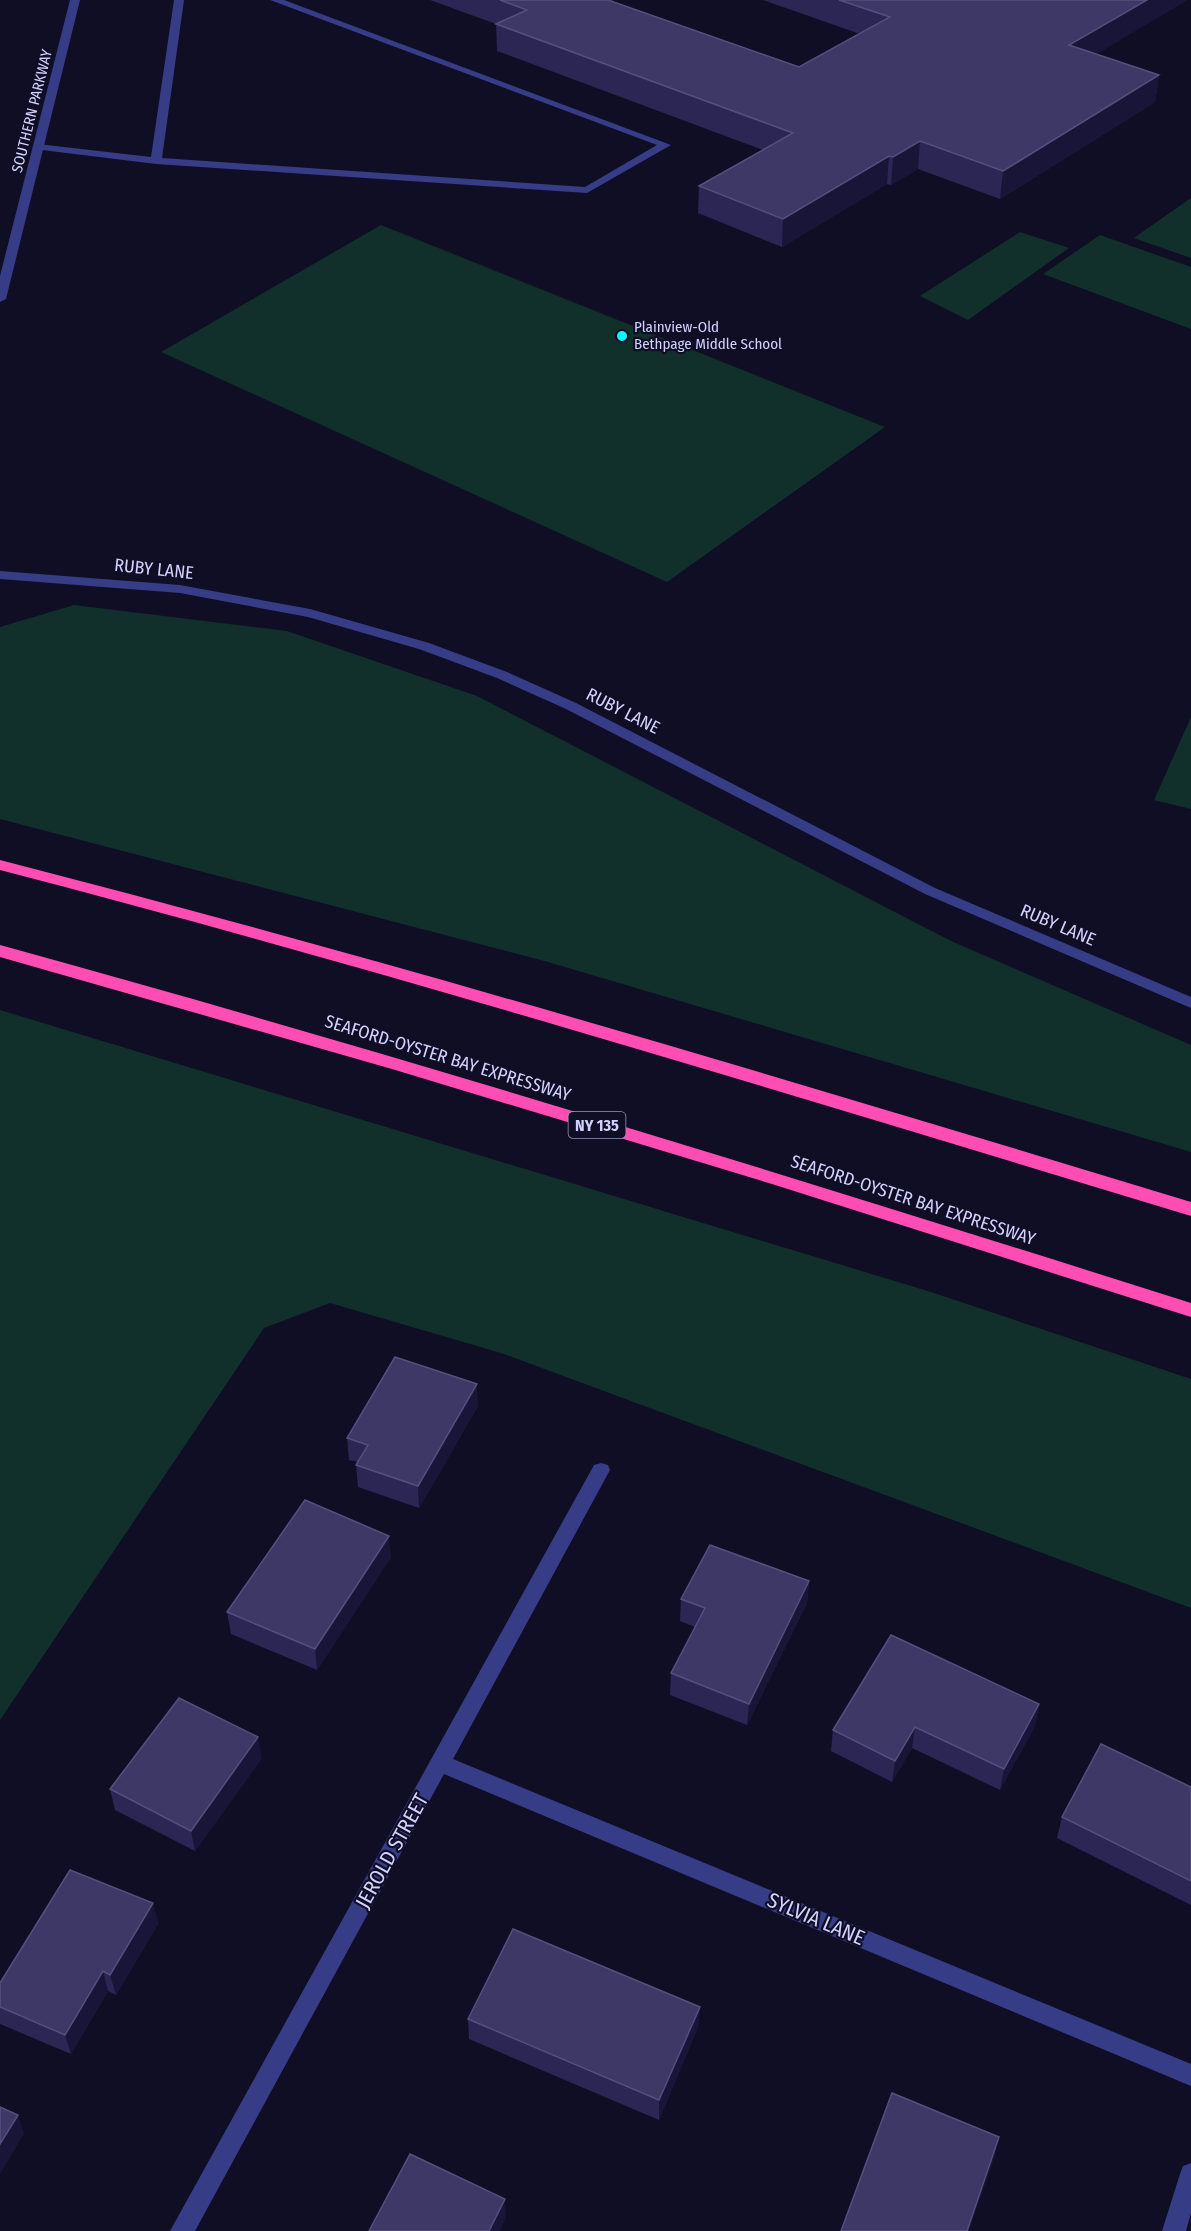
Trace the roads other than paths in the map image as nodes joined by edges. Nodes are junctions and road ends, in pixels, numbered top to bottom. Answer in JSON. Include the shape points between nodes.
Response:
{"nodes":[{"id":1,"x":75,"y":0,"type":"edge"},
{"id":2,"x":179,"y":0,"type":"edge"},
{"id":3,"x":275,"y":0,"type":"edge"},
{"id":4,"x":38,"y":147,"type":"junction"},
{"id":5,"x":156,"y":160,"type":"junction"},
{"id":6,"x":0,"y":299,"type":"edge"},
{"id":7,"x":0,"y":575,"type":"edge"},
{"id":8,"x":0,"y":865,"type":"edge"},
{"id":9,"x":0,"y":951,"type":"edge"},
{"id":10,"x":1191,"y":1003,"type":"edge"},
{"id":11,"x":1191,"y":1209,"type":"edge"},
{"id":12,"x":1191,"y":1310,"type":"edge"},
{"id":13,"x":601,"y":1470,"type":"dead end"},
{"id":14,"x":441,"y":1763,"type":"junction"},
{"id":15,"x":1191,"y":2075,"type":"edge"},
{"id":16,"x":1191,"y":2174,"type":"edge"},
{"id":17,"x":182,"y":2231,"type":"edge"},
{"id":18,"x":1174,"y":2231,"type":"edge"}],
"edges":[{"from":1,"to":4,"type":"street","name":"SOUTHERN PARKWAY"},
{"from":2,"to":5,"type":"street"},
{"from":3,"to":5,"type":"street","via":[[666,145],[587,190]]},
{"from":4,"to":5,"type":"street"},
{"from":4,"to":6,"type":"street","name":"SOUTHERN PARKWAY"},
{"from":7,"to":10,"type":"street","name":"RUBY LANE","via":[[180,589],[310,613],[424,646],[571,706],[930,891]]},
{"from":8,"to":11,"type":"highway","via":[[824,1096]]},
{"from":9,"to":12,"type":"highway","name":"SEAFORD-OYSTER BAY EXPRESSWAY","number":"NY 135","via":[[779,1179]]},
{"from":13,"to":14,"type":"street","name":"JEROLD STREET"},
{"from":14,"to":15,"type":"street","name":"SYLVIA LANE"},
{"from":14,"to":17,"type":"street","name":"JEROLD STREET"},
{"from":16,"to":18,"type":"street"}]}
